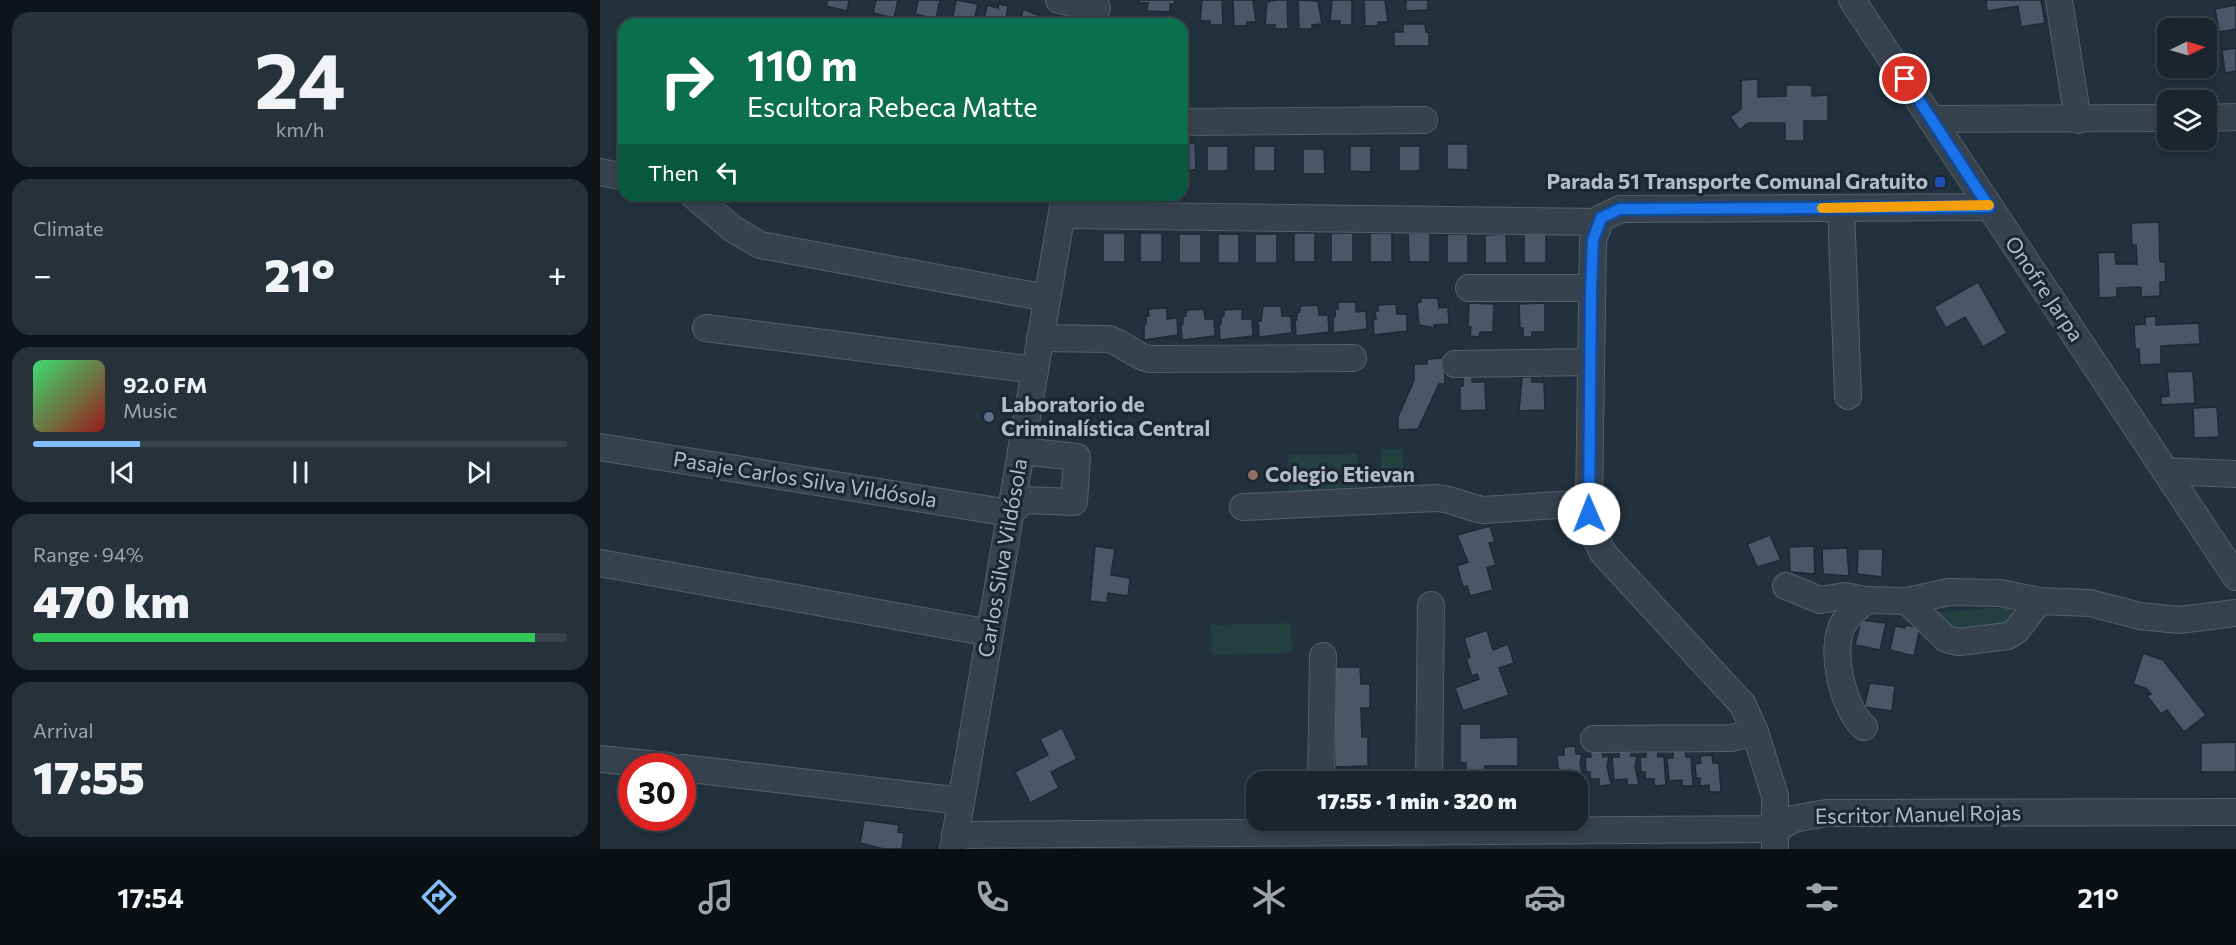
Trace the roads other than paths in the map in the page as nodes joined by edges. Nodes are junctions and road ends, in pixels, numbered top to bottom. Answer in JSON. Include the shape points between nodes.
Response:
{"nodes":[{"id":1,"x":1059,"y":0,"type":"edge"},
{"id":2,"x":1852,"y":0,"type":"edge"},
{"id":3,"x":2059,"y":0,"type":"edge"},
{"id":4,"x":1096,"y":11,"type":"edge"},
{"id":5,"x":2236,"y":117,"type":"edge"},
{"id":6,"x":1931,"y":118,"type":"junction"},
{"id":7,"x":2157,"y":118,"type":"edge"},
{"id":8,"x":2217,"y":118,"type":"edge"},
{"id":9,"x":1424,"y":120,"type":"dead end"},
{"id":10,"x":2078,"y":120,"type":"junction"},
{"id":11,"x":1188,"y":122,"type":"edge"},
{"id":12,"x":600,"y":172,"type":"edge"},
{"id":13,"x":618,"y":176,"type":"edge"},
{"id":14,"x":700,"y":201,"type":"edge"},
{"id":15,"x":1063,"y":205,"type":"edge"},
{"id":16,"x":1989,"y":207,"type":"junction"},
{"id":17,"x":1841,"y":208,"type":"junction"},
{"id":18,"x":1600,"y":220,"type":"junction"},
{"id":19,"x":1469,"y":288,"type":"dead end"},
{"id":20,"x":1591,"y":288,"type":"junction"},
{"id":21,"x":1047,"y":298,"type":"junction"},
{"id":22,"x":706,"y":328,"type":"dead end"},
{"id":23,"x":1040,"y":338,"type":"junction"},
{"id":24,"x":1353,"y":358,"type":"dead end"},
{"id":25,"x":1590,"y":362,"type":"junction"},
{"id":26,"x":1455,"y":364,"type":"dead end"},
{"id":27,"x":1035,"y":370,"type":"junction"},
{"id":28,"x":1848,"y":396,"type":"dead end"},
{"id":29,"x":600,"y":447,"type":"edge"},
{"id":30,"x":1021,"y":451,"type":"junction"},
{"id":31,"x":2165,"y":471,"type":"junction"},
{"id":32,"x":2236,"y":474,"type":"edge"},
{"id":33,"x":1589,"y":503,"type":"junction"},
{"id":34,"x":1243,"y":507,"type":"dead end"},
{"id":35,"x":1010,"y":513,"type":"junction"},
{"id":36,"x":600,"y":563,"type":"edge"},
{"id":37,"x":2236,"y":577,"type":"edge"},
{"id":38,"x":1786,"y":586,"type":"dead end"},
{"id":39,"x":1820,"y":600,"type":"junction"},
{"id":40,"x":1866,"y":600,"type":"junction"},
{"id":41,"x":1907,"y":601,"type":"junction"},
{"id":42,"x":2039,"y":601,"type":"junction"},
{"id":43,"x":1431,"y":605,"type":"dead end"},
{"id":44,"x":2236,"y":613,"type":"edge"},
{"id":45,"x":1843,"y":625,"type":"junction"},
{"id":46,"x":990,"y":633,"type":"junction"},
{"id":47,"x":1323,"y":656,"type":"dead end"},
{"id":48,"x":1864,"y":727,"type":"dead end"},
{"id":49,"x":1755,"y":732,"type":"junction"},
{"id":50,"x":1594,"y":739,"type":"dead end"},
{"id":51,"x":600,"y":759,"type":"edge"},
{"id":52,"x":618,"y":761,"type":"edge"},
{"id":53,"x":696,"y":770,"type":"edge"},
{"id":54,"x":1321,"y":771,"type":"edge"},
{"id":55,"x":1429,"y":771,"type":"edge"},
{"id":56,"x":961,"y":801,"type":"junction"},
{"id":57,"x":2236,"y":812,"type":"edge"},
{"id":58,"x":1361,"y":831,"type":"edge"},
{"id":59,"x":1474,"y":831,"type":"edge"},
{"id":60,"x":1310,"y":834,"type":"edge"},
{"id":61,"x":1776,"y":839,"type":"edge"},
{"id":62,"x":1574,"y":840,"type":"edge"},
{"id":63,"x":1636,"y":840,"type":"edge"},
{"id":64,"x":954,"y":842,"type":"edge"}],
"edges":[{"from":1,"to":4,"type":"street"},
{"from":2,"to":6,"type":"street","name":"Onofre Jarpa"},
{"from":3,"to":10,"type":"street"},
{"from":5,"to":8,"type":"street"},
{"from":6,"to":10,"type":"street"},
{"from":6,"to":16,"type":"street","name":"Onofre Jarpa"},
{"from":7,"to":10,"type":"street"},
{"from":9,"to":11,"type":"street"},
{"from":12,"to":13,"type":"street"},
{"from":14,"to":21,"type":"street","via":[[733,229],[760,244]]},
{"from":15,"to":18,"type":"street"},
{"from":15,"to":21,"type":"street","name":"Carlos Silva Vildósola"},
{"from":16,"to":17,"type":"street"},
{"from":16,"to":31,"type":"street","name":"Onofre Jarpa"},
{"from":17,"to":18,"type":"street","via":[[1620,209]]},
{"from":17,"to":28,"type":"street"},
{"from":18,"to":20,"type":"street","via":[[1593,240]]},
{"from":19,"to":20,"type":"street"},
{"from":20,"to":25,"type":"street"},
{"from":21,"to":23,"type":"street","name":"Carlos Silva Vildósola"},
{"from":22,"to":27,"type":"street"},
{"from":23,"to":24,"type":"street","via":[[1109,339],[1149,359]]},
{"from":23,"to":27,"type":"street","name":"Carlos Silva Vildósola"},
{"from":25,"to":26,"type":"street"},
{"from":25,"to":33,"type":"street"},
{"from":27,"to":30,"type":"street","name":"Carlos Silva Vildósola"},
{"from":29,"to":35,"type":"street","name":"Pasaje Carlos Silva Vildósola"},
{"from":30,"to":35,"type":"street","name":"Carlos Silva Vildósola"},
{"from":30,"to":35,"type":"street","via":[[1077,457],[1074,502],[1024,500]]},
{"from":31,"to":32,"type":"street"},
{"from":31,"to":37,"type":"street","name":"Onofre Jarpa"},
{"from":33,"to":34,"type":"street","via":[[1483,510],[1450,498],[1435,498]]},
{"from":33,"to":49,"type":"street","via":[[1594,535],[1604,553],[1736,697]]},
{"from":35,"to":46,"type":"street","name":"Carlos Silva Vildósola"},
{"from":36,"to":46,"type":"street"},
{"from":38,"to":39,"type":"street"},
{"from":39,"to":40,"type":"street","via":[[1845,596]]},
{"from":39,"to":45,"type":"street"},
{"from":40,"to":41,"type":"street"},
{"from":40,"to":45,"type":"street"},
{"from":41,"to":42,"type":"street","via":[[1948,592],[2001,593]]},
{"from":41,"to":42,"type":"street","via":[[1946,639],[1959,642],[2008,636]]},
{"from":42,"to":44,"type":"street","via":[[2090,603],[2140,616],[2179,620]]},
{"from":43,"to":55,"type":"street"},
{"from":45,"to":48,"type":"street","via":[[1839,648],[1844,693],[1855,720]]},
{"from":46,"to":56,"type":"street","name":"Carlos Silva Vildósola"},
{"from":47,"to":54,"type":"street"},
{"from":49,"to":50,"type":"street","via":[[1732,738]]},
{"from":49,"to":61,"type":"street","via":[[1775,796]]},
{"from":51,"to":52,"type":"street"},
{"from":53,"to":56,"type":"street"},
{"from":56,"to":64,"type":"street","name":"Carlos Silva Vildósola"},
{"from":57,"to":61,"type":"street","name":"Escritor Manuel Rojas","via":[[1826,813],[1794,819]]},
{"from":58,"to":60,"type":"street","name":"Escritor Manuel Rojas"},
{"from":59,"to":62,"type":"street","name":"Escritor Manuel Rojas"},
{"from":60,"to":64,"type":"street","name":"Escritor Manuel Rojas"},
{"from":61,"to":63,"type":"street","name":"Escritor Manuel Rojas"},
{"from":62,"to":63,"type":"street","name":"Escritor Manuel Rojas"}]}
